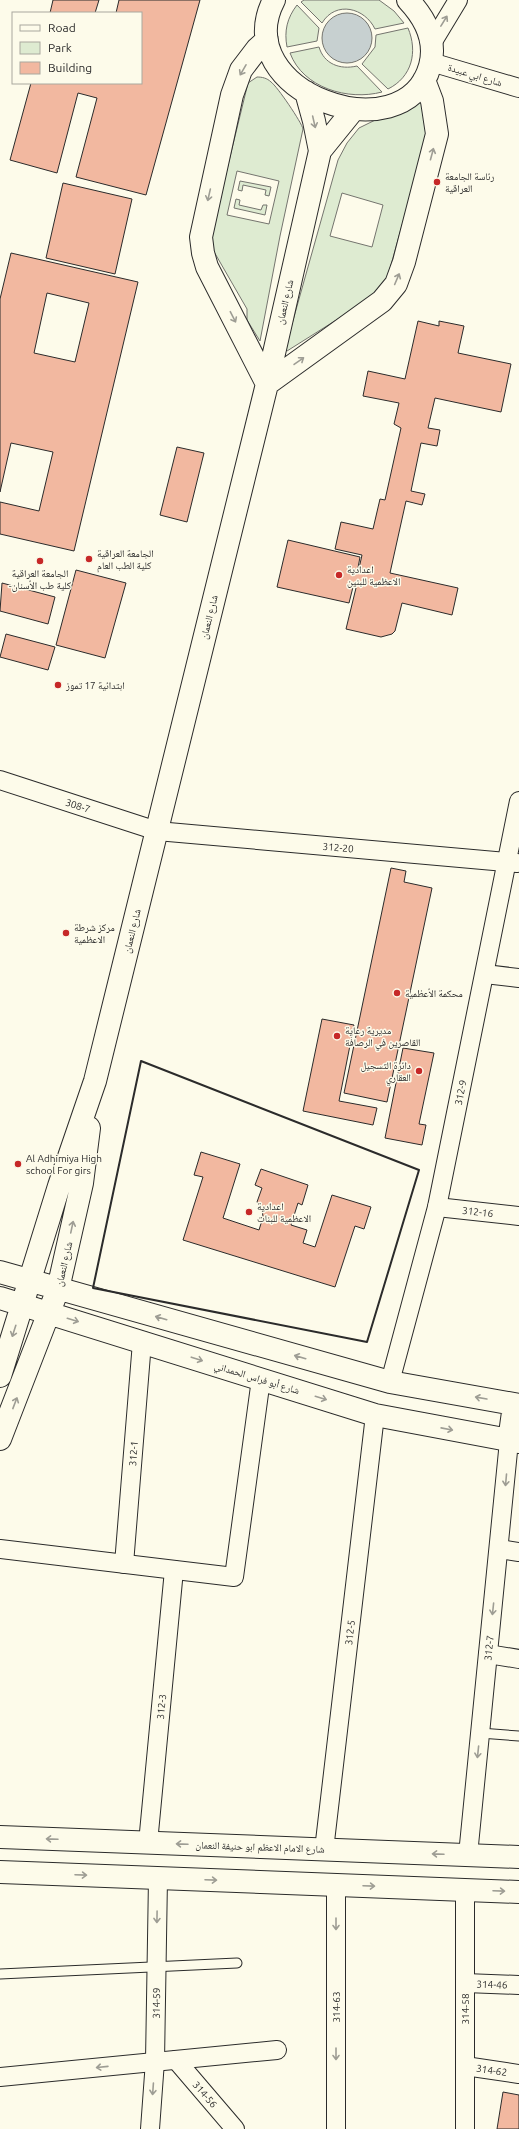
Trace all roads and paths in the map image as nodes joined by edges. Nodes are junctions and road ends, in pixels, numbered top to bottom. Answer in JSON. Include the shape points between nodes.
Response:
{"nodes":[{"id":1,"x":274,"y":0,"type":"edge"},
{"id":2,"x":408,"y":0,"type":"edge"},
{"id":3,"x":458,"y":0,"type":"edge"},
{"id":4,"x":267,"y":40,"type":"junction"},
{"id":5,"x":429,"y":62,"type":"junction"},
{"id":6,"x":519,"y":88,"type":"edge"},
{"id":7,"x":306,"y":92,"type":"junction"},
{"id":8,"x":354,"y":109,"type":"junction"},
{"id":9,"x":320,"y":151,"type":"junction"},
{"id":10,"x":267,"y":384,"type":"junction"},
{"id":11,"x":0,"y":780,"type":"edge"},
{"id":12,"x":519,"y":801,"type":"edge"},
{"id":13,"x":157,"y":831,"type":"junction"},
{"id":14,"x":513,"y":863,"type":"edge"},
{"id":15,"x":485,"y":974,"type":"junction"},
{"id":16,"x":519,"y":978,"type":"edge"},
{"id":17,"x":95,"y":1081,"type":"junction"},
{"id":18,"x":437,"y":1207,"type":"junction"},
{"id":19,"x":519,"y":1216,"type":"edge"},
{"id":20,"x":0,"y":1272,"type":"edge"},
{"id":21,"x":30,"y":1281,"type":"junction"},
{"id":22,"x":58,"y":1289,"type":"junction"},
{"id":23,"x":0,"y":1298,"type":"edge"},
{"id":24,"x":23,"y":1304,"type":"junction"},
{"id":25,"x":50,"y":1313,"type":"junction"},
{"id":26,"x":142,"y":1342,"type":"junction"},
{"id":27,"x":0,"y":1376,"type":"edge"},
{"id":28,"x":261,"y":1379,"type":"junction"},
{"id":29,"x":390,"y":1382,"type":"junction"},
{"id":30,"x":516,"y":1405,"type":"edge"},
{"id":31,"x":375,"y":1415,"type":"junction"},
{"id":32,"x":0,"y":1439,"type":"edge"},
{"id":33,"x":514,"y":1442,"type":"edge"},
{"id":34,"x":499,"y":1549,"type":"junction"},
{"id":35,"x":0,"y":1550,"type":"edge"},
{"id":36,"x":519,"y":1552,"type":"edge"},
{"id":37,"x":124,"y":1564,"type":"junction"},
{"id":38,"x":174,"y":1570,"type":"junction"},
{"id":39,"x":488,"y":1654,"type":"junction"},
{"id":40,"x":519,"y":1659,"type":"edge"},
{"id":41,"x":480,"y":1733,"type":"junction"},
{"id":42,"x":519,"y":1736,"type":"edge"},
{"id":43,"x":0,"y":1837,"type":"edge"},
{"id":44,"x":148,"y":1842,"type":"junction"},
{"id":45,"x":324,"y":1850,"type":"junction"},
{"id":46,"x":468,"y":1855,"type":"junction"},
{"id":47,"x":519,"y":1857,"type":"edge"},
{"id":48,"x":0,"y":1872,"type":"edge"},
{"id":49,"x":158,"y":1878,"type":"junction"},
{"id":50,"x":336,"y":1885,"type":"junction"},
{"id":51,"x":465,"y":1890,"type":"junction"},
{"id":52,"x":519,"y":1892,"type":"edge"},
{"id":53,"x":237,"y":1963,"type":"dead end"},
{"id":54,"x":156,"y":1967,"type":"junction"},
{"id":55,"x":0,"y":1974,"type":"edge"},
{"id":56,"x":465,"y":1983,"type":"junction"},
{"id":57,"x":519,"y":1985,"type":"edge"},
{"id":58,"x":276,"y":2050,"type":"dead end"},
{"id":59,"x":176,"y":2060,"type":"junction"},
{"id":60,"x":155,"y":2062,"type":"junction"},
{"id":61,"x":465,"y":2066,"type":"junction"},
{"id":62,"x":519,"y":2074,"type":"edge"},
{"id":63,"x":0,"y":2077,"type":"edge"},
{"id":64,"x":150,"y":2129,"type":"edge"},
{"id":65,"x":235,"y":2129,"type":"edge"},
{"id":66,"x":336,"y":2129,"type":"edge"},
{"id":67,"x":465,"y":2129,"type":"edge"}],
"edges":[{"from":1,"to":4,"type":"street","via":[[267,18]]},
{"from":2,"to":5,"type":"street","via":[[426,24]]},
{"from":5,"to":3,"type":"street","one_way":true},
{"from":4,"to":7,"type":"street","via":[[277,64],[290,80]]},
{"from":4,"to":10,"type":"street","one_way":true,"via":[[241,70],[232,95],[202,238],[207,267]]},
{"from":5,"to":6,"type":"street","name":"شارع ابي عبيدة"},
{"from":5,"to":8,"type":"street","via":[[411,94],[393,104],[374,109]]},
{"from":10,"to":5,"type":"street","one_way":true,"via":[[382,301],[396,284],[437,134]]},
{"from":7,"to":8,"type":"street","via":[[324,102]]},
{"from":7,"to":9,"type":"street","name":"شارع النعمان","one_way":true},
{"from":8,"to":9,"type":"street","name":"شارع النعمان"},
{"from":9,"to":10,"type":"street","name":"شارع النعمان"},
{"from":10,"to":13,"type":"street","name":"شارع النعمان"},
{"from":11,"to":13,"type":"street","name":"308-7"},
{"from":12,"to":14,"type":"street","name":"312-9"},
{"from":13,"to":14,"type":"street","name":"312-20"},
{"from":13,"to":17,"type":"street","name":"شارع النعمان"},
{"from":14,"to":15,"type":"street","name":"312-9"},
{"from":15,"to":16,"type":"street"},
{"from":15,"to":18,"type":"street","name":"312-9"},
{"from":17,"to":21,"type":"street","name":"شارع النعمان"},
{"from":22,"to":17,"type":"street","name":"شارع النعمان","one_way":true,"via":[[82,1183]]},
{"from":18,"to":19,"type":"street","name":"312-16"},
{"from":18,"to":29,"type":"street","name":"312-9"},
{"from":20,"to":21,"type":"street"},
{"from":21,"to":22,"type":"street"},
{"from":21,"to":24,"type":"street","name":"شارع النعمان"},
{"from":22,"to":25,"type":"street","name":"شارع النعمان"},
{"from":29,"to":22,"type":"street","one_way":true},
{"from":23,"to":24,"type":"street","name":"شارع أبو فراس الحمداني"},
{"from":24,"to":25,"type":"street","name":"شارع أبو فراس الحمداني"},
{"from":24,"to":27,"type":"street","name":"شارع النعمان","one_way":true},
{"from":25,"to":26,"type":"street","name":"شارع أبو فراس الحمداني","one_way":true},
{"from":32,"to":25,"type":"street","name":"شارع النعمان","one_way":true},
{"from":26,"to":28,"type":"street","name":"شارع أبو فراس الحمداني","one_way":true},
{"from":26,"to":37,"type":"street","name":"312-1"},
{"from":28,"to":31,"type":"street","name":"شارع أبو فراس الحمداني","one_way":true},
{"from":28,"to":38,"type":"street","via":[[234,1578]]},
{"from":30,"to":29,"type":"street","one_way":true},
{"from":30,"to":33,"type":"street"},
{"from":31,"to":33,"type":"street","name":"شارع أبو فراس الحمداني","one_way":true},
{"from":31,"to":45,"type":"street","name":"312-5"},
{"from":33,"to":34,"type":"street","name":"312-7","one_way":true},
{"from":34,"to":36,"type":"street"},
{"from":34,"to":39,"type":"street","name":"312-7","one_way":true},
{"from":35,"to":37,"type":"street"},
{"from":37,"to":38,"type":"street"},
{"from":38,"to":44,"type":"street","name":"312-3"},
{"from":39,"to":40,"type":"street"},
{"from":39,"to":41,"type":"street","name":"312-7"},
{"from":41,"to":42,"type":"lane"},
{"from":41,"to":46,"type":"street","name":"312-7","one_way":true},
{"from":44,"to":43,"type":"street","name":"شارع الامام الاعظم ابو حنيفة النعمان","one_way":true},
{"from":45,"to":44,"type":"street","name":"شارع الامام الاعظم ابو حنيفة النعمان","one_way":true},
{"from":46,"to":45,"type":"street","name":"شارع الامام الاعظم ابو حنيفة النعمان","one_way":true},
{"from":46,"to":47,"type":"street","name":"شارع الامام الاعظم ابو حنيفة النعمان"},
{"from":48,"to":49,"type":"street","one_way":true},
{"from":49,"to":50,"type":"street","one_way":true},
{"from":49,"to":54,"type":"street","name":"314-59","one_way":true},
{"from":50,"to":51,"type":"street","one_way":true},
{"from":50,"to":66,"type":"street","name":"314-63","one_way":true},
{"from":51,"to":52,"type":"street","one_way":true},
{"from":51,"to":56,"type":"street","name":"314-58"},
{"from":53,"to":54,"type":"lane"},
{"from":54,"to":55,"type":"lane"},
{"from":54,"to":60,"type":"street","name":"314-59"},
{"from":56,"to":57,"type":"street","name":"314-46"},
{"from":56,"to":61,"type":"street","name":"314-58"},
{"from":58,"to":59,"type":"street"},
{"from":59,"to":60,"type":"street"},
{"from":59,"to":65,"type":"street","name":"314-56"},
{"from":60,"to":63,"type":"street","one_way":true},
{"from":60,"to":64,"type":"street","name":"314-59","one_way":true},
{"from":61,"to":62,"type":"street","name":"314-62"},
{"from":61,"to":67,"type":"street","name":"314-58"}]}
